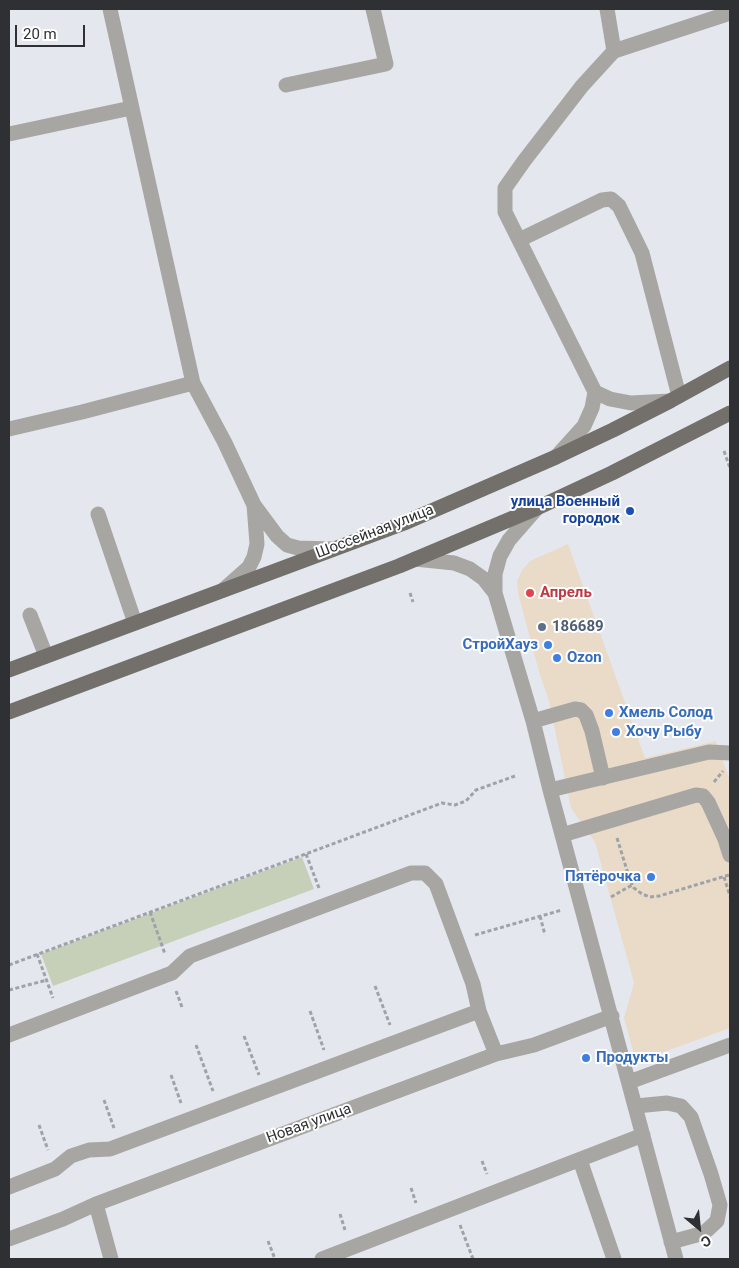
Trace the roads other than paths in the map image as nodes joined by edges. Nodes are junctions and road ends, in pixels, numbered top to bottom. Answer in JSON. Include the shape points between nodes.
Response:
{"nodes":[{"id":1,"x":110,"y":9,"type":"edge"},
{"id":2,"x":373,"y":9,"type":"edge"},
{"id":3,"x":607,"y":9,"type":"edge"},
{"id":4,"x":730,"y":12,"type":"edge"},
{"id":5,"x":614,"y":51,"type":"junction"},
{"id":6,"x":286,"y":85,"type":"dead end"},
{"id":7,"x":132,"y":108,"type":"junction"},
{"id":8,"x":9,"y":134,"type":"edge"},
{"id":9,"x":519,"y":240,"type":"junction"},
{"id":10,"x":730,"y":368,"type":"edge"},
{"id":11,"x":193,"y":383,"type":"junction"},
{"id":12,"x":595,"y":392,"type":"junction"},
{"id":13,"x":675,"y":399,"type":"junction"},
{"id":14,"x":730,"y":413,"type":"edge"},
{"id":15,"x":9,"y":429,"type":"edge"},
{"id":16,"x":556,"y":457,"type":"junction"},
{"id":17,"x":254,"y":505,"type":"junction"},
{"id":18,"x":537,"y":508,"type":"junction"},
{"id":19,"x":98,"y":514,"type":"dead end"},
{"id":20,"x":334,"y":549,"type":"junction"},
{"id":21,"x":415,"y":559,"type":"junction"},
{"id":22,"x":223,"y":590,"type":"junction"},
{"id":23,"x":495,"y":593,"type":"junction"},
{"id":24,"x":30,"y":615,"type":"dead end"},
{"id":25,"x":135,"y":623,"type":"junction"},
{"id":26,"x":46,"y":656,"type":"junction"},
{"id":27,"x":9,"y":670,"type":"edge"},
{"id":28,"x":9,"y":712,"type":"edge"},
{"id":29,"x":533,"y":721,"type":"junction"},
{"id":30,"x":730,"y":753,"type":"edge"},
{"id":31,"x":603,"y":778,"type":"junction"},
{"id":32,"x":550,"y":790,"type":"junction"},
{"id":33,"x":562,"y":835,"type":"junction"},
{"id":34,"x":730,"y":855,"type":"edge"},
{"id":35,"x":479,"y":1010,"type":"junction"},
{"id":36,"x":612,"y":1016,"type":"junction"},
{"id":37,"x":9,"y":1034,"type":"edge"},
{"id":38,"x":730,"y":1045,"type":"edge"},
{"id":39,"x":496,"y":1054,"type":"junction"},
{"id":40,"x":629,"y":1082,"type":"junction"},
{"id":41,"x":636,"y":1106,"type":"junction"},
{"id":42,"x":643,"y":1135,"type":"junction"},
{"id":43,"x":580,"y":1160,"type":"junction"},
{"id":44,"x":9,"y":1187,"type":"edge"},
{"id":45,"x":96,"y":1204,"type":"junction"},
{"id":46,"x":9,"y":1239,"type":"edge"},
{"id":47,"x":671,"y":1242,"type":"junction"},
{"id":48,"x":111,"y":1259,"type":"edge"},
{"id":49,"x":322,"y":1259,"type":"edge"},
{"id":50,"x":614,"y":1259,"type":"edge"},
{"id":51,"x":676,"y":1259,"type":"edge"}],
"edges":[{"from":1,"to":7,"type":"street"},
{"from":2,"to":6,"type":"street","via":[[386,64]]},
{"from":3,"to":5,"type":"street"},
{"from":4,"to":5,"type":"street"},
{"from":5,"to":9,"type":"street","via":[[582,86],[505,188],[505,212]]},
{"from":7,"to":8,"type":"street"},
{"from":7,"to":11,"type":"street"},
{"from":9,"to":12,"type":"street"},
{"from":9,"to":13,"type":"street","via":[[602,200],[611,199],[619,206],[642,252]]},
{"from":10,"to":13,"type":"main road","name":"Шоссейная улица"},
{"from":11,"to":15,"type":"street"},
{"from":11,"to":17,"type":"street"},
{"from":12,"to":13,"type":"street","via":[[631,403]]},
{"from":12,"to":16,"type":"street","via":[[584,426]]},
{"from":13,"to":16,"type":"main road","name":"Шоссейная улица"},
{"from":14,"to":18,"type":"main road"},
{"from":16,"to":20,"type":"main road","name":"Шоссейная улица","via":[[404,523]]},
{"from":17,"to":20,"type":"street","via":[[287,544],[298,548]]},
{"from":17,"to":22,"type":"street","via":[[257,544],[254,557],[249,567]]},
{"from":18,"to":21,"type":"main road"},
{"from":18,"to":23,"type":"street","via":[[509,540],[500,556],[495,574]]},
{"from":19,"to":25,"type":"street"},
{"from":20,"to":22,"type":"main road","name":"Шоссейная улица"},
{"from":21,"to":23,"type":"street","via":[[454,563],[470,569]]},
{"from":21,"to":28,"type":"main road"},
{"from":22,"to":25,"type":"main road","name":"Шоссейная улица"},
{"from":23,"to":29,"type":"street"},
{"from":24,"to":26,"type":"street"},
{"from":25,"to":26,"type":"main road","name":"Шоссейная улица"},
{"from":26,"to":27,"type":"main road","name":"Шоссейная улица"},
{"from":29,"to":31,"type":"street","via":[[581,710],[592,732]]},
{"from":29,"to":32,"type":"street"},
{"from":30,"to":31,"type":"street","via":[[709,752]]},
{"from":31,"to":32,"type":"street"},
{"from":32,"to":33,"type":"street"},
{"from":33,"to":34,"type":"street","via":[[696,795],[703,796],[708,802]]},
{"from":33,"to":36,"type":"street"},
{"from":35,"to":37,"type":"street","via":[[473,984],[436,884],[425,874],[411,873],[190,956],[172,973]]},
{"from":35,"to":39,"type":"street"},
{"from":35,"to":44,"type":"street","via":[[110,1149],[89,1150],[71,1156],[55,1169]]},
{"from":36,"to":39,"type":"street","name":"Новая улица","via":[[534,1045]]},
{"from":36,"to":40,"type":"street"},
{"from":38,"to":40,"type":"street"},
{"from":39,"to":45,"type":"street","name":"Новая улица"},
{"from":40,"to":41,"type":"street"},
{"from":41,"to":42,"type":"street"},
{"from":41,"to":47,"type":"street","via":[[667,1103],[681,1106],[691,1117],[720,1205],[717,1221],[704,1233]]},
{"from":42,"to":43,"type":"street"},
{"from":42,"to":47,"type":"street"},
{"from":43,"to":49,"type":"street"},
{"from":43,"to":50,"type":"street"},
{"from":45,"to":46,"type":"street","name":"Новая улица"},
{"from":45,"to":48,"type":"street"},
{"from":47,"to":51,"type":"street"}]}
